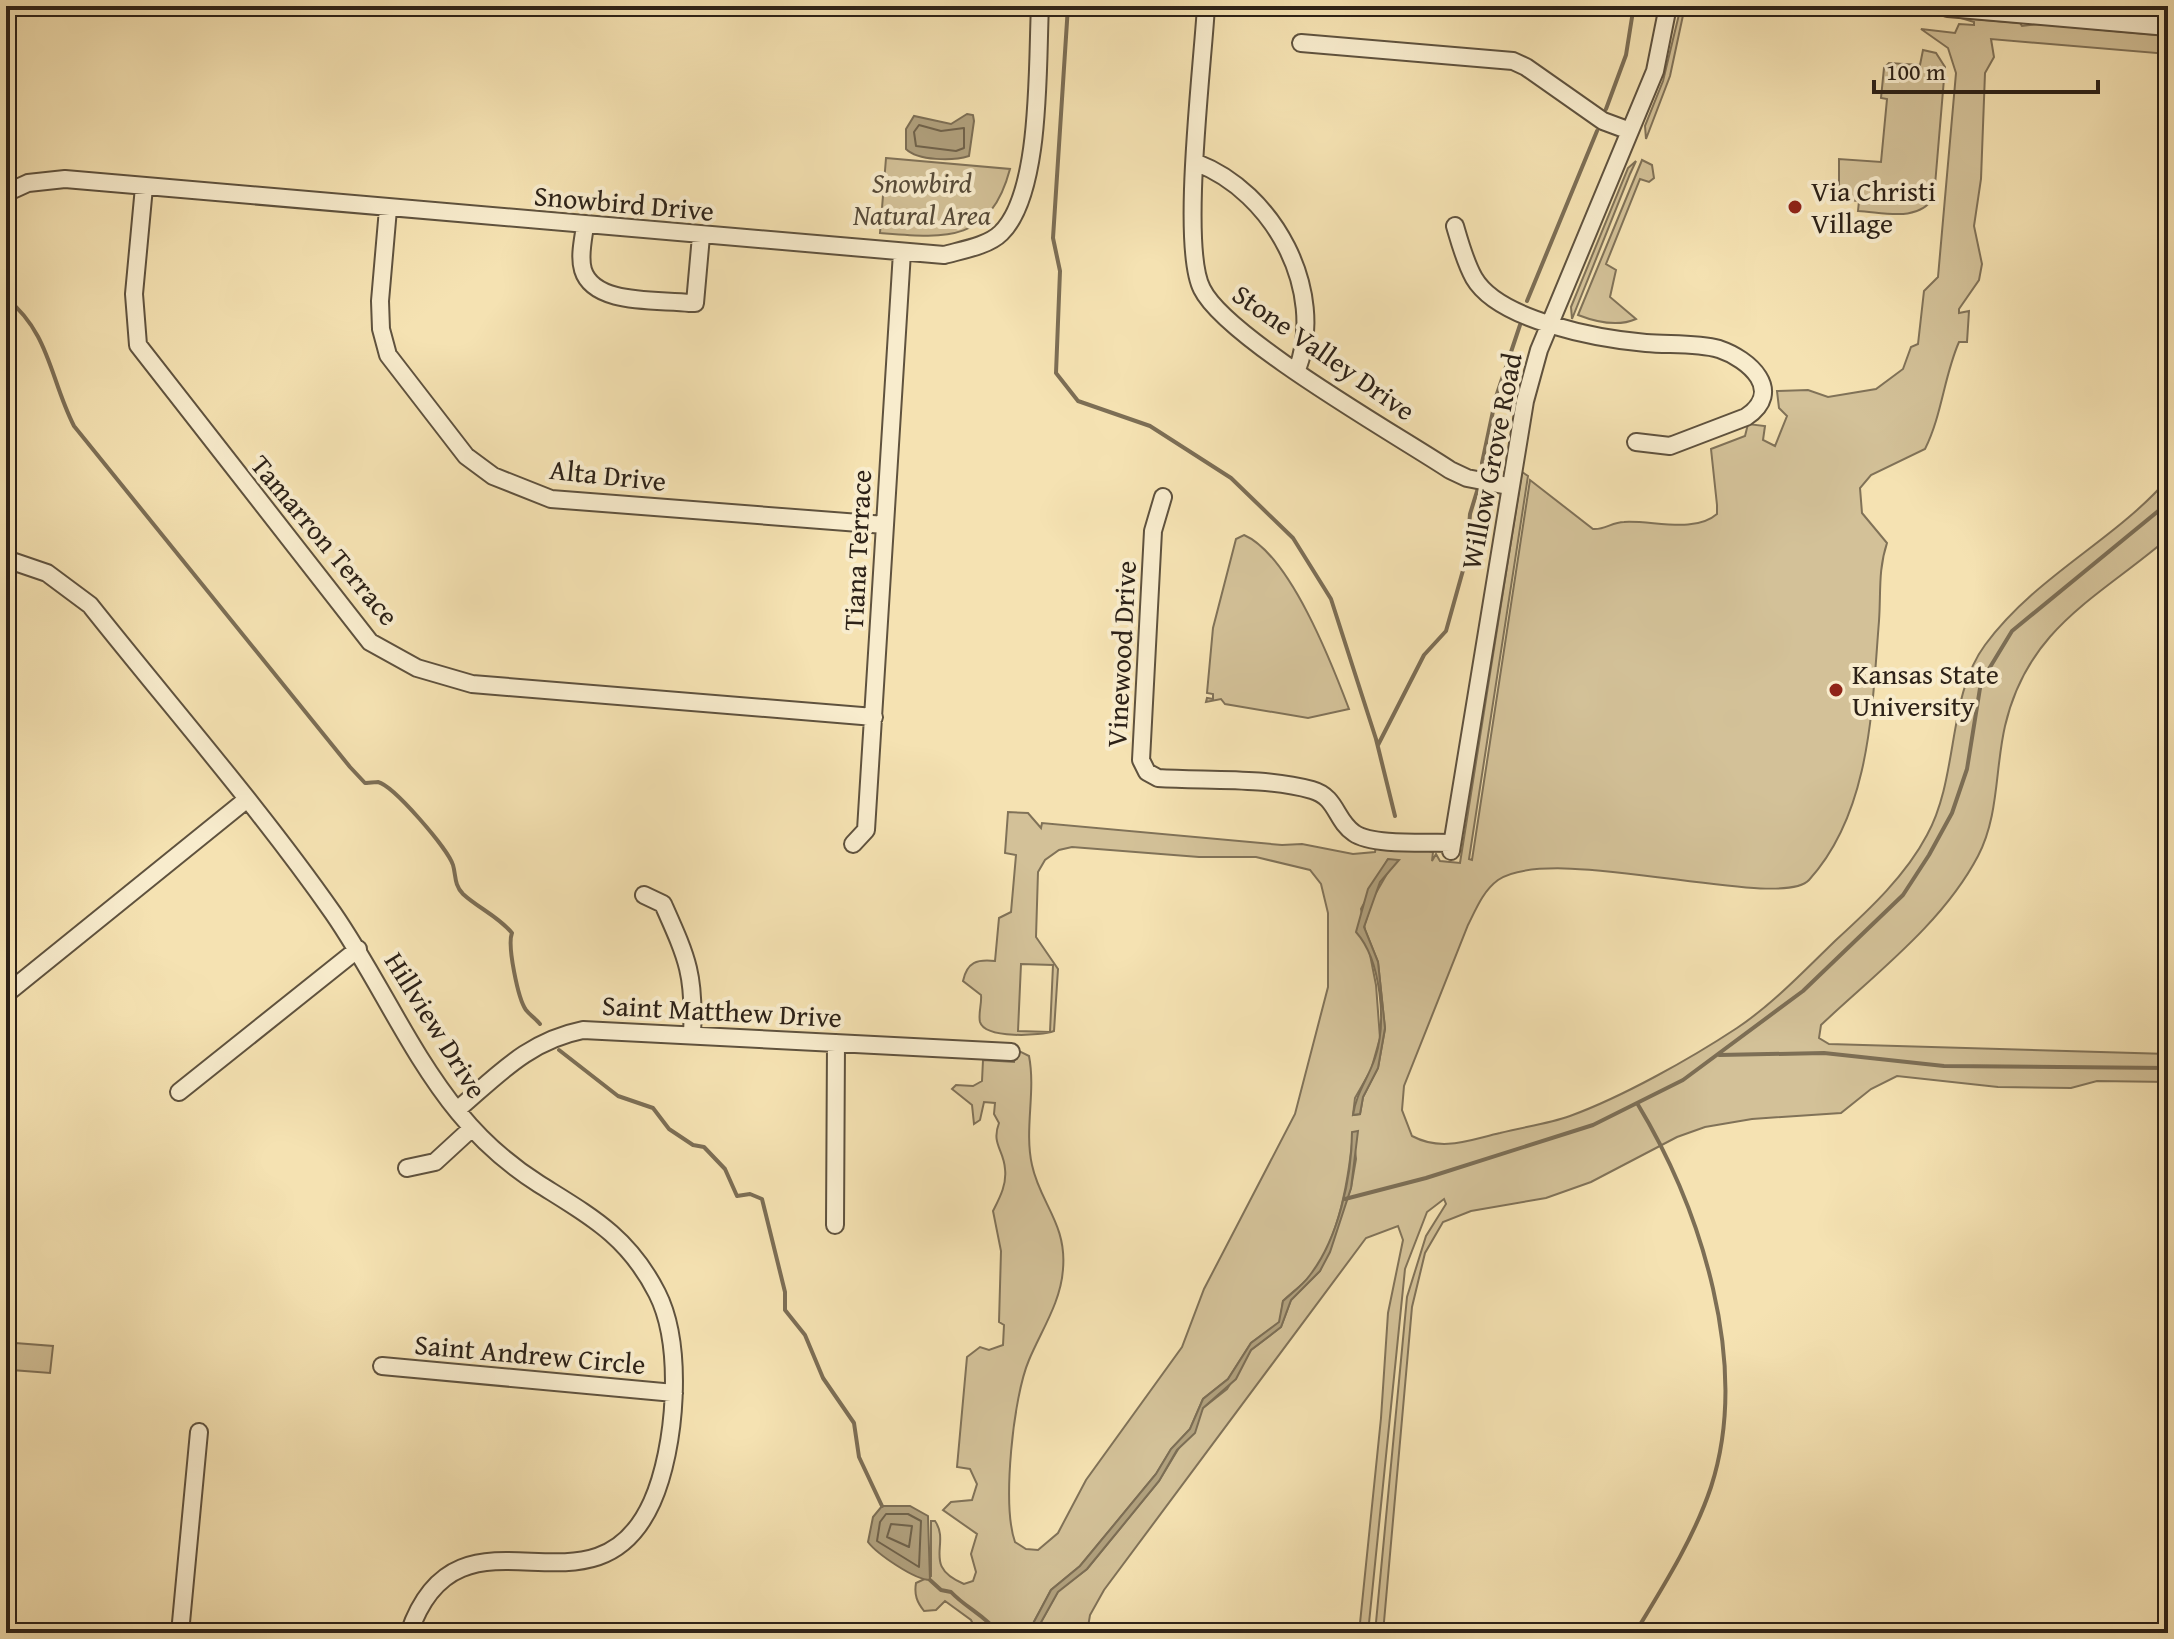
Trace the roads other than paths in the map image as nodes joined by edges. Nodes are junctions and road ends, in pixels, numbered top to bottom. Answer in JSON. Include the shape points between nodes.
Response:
{"nodes":[{"id":1,"x":1040,"y":6,"type":"edge"},
{"id":2,"x":1206,"y":6,"type":"edge"},
{"id":3,"x":1668,"y":6,"type":"edge"},
{"id":4,"x":1948,"y":6,"type":"edge"},
{"id":5,"x":1997,"y":8,"type":"edge"},
{"id":6,"x":2168,"y":25,"type":"edge"},
{"id":7,"x":1301,"y":43,"type":"dead end"},
{"id":8,"x":1630,"y":131,"type":"junction"},
{"id":9,"x":1197,"y":163,"type":"junction"},
{"id":10,"x":144,"y":187,"type":"junction"},
{"id":11,"x":6,"y":193,"type":"edge"},
{"id":12,"x":388,"y":209,"type":"junction"},
{"id":13,"x":585,"y":226,"type":"junction"},
{"id":14,"x":1455,"y":226,"type":"dead end"},
{"id":15,"x":701,"y":236,"type":"junction"},
{"id":16,"x":902,"y":252,"type":"junction"},
{"id":17,"x":1551,"y":324,"type":"junction"},
{"id":18,"x":1297,"y":370,"type":"junction"},
{"id":19,"x":1636,"y":442,"type":"dead end"},
{"id":20,"x":1508,"y":486,"type":"junction"},
{"id":21,"x":1163,"y":497,"type":"dead end"},
{"id":22,"x":885,"y":525,"type":"junction"},
{"id":23,"x":6,"y":559,"type":"edge"},
{"id":24,"x":874,"y":717,"type":"junction"},
{"id":25,"x":246,"y":800,"type":"junction"},
{"id":26,"x":853,"y":844,"type":"dead end"},
{"id":27,"x":1451,"y":847,"type":"joint"},
{"id":28,"x":644,"y":895,"type":"dead end"},
{"id":29,"x":358,"y":949,"type":"junction"},
{"id":30,"x":11,"y":990,"type":"dead end"},
{"id":31,"x":692,"y":1034,"type":"junction"},
{"id":32,"x":836,"y":1043,"type":"junction"},
{"id":33,"x":1011,"y":1052,"type":"dead end"},
{"id":34,"x":179,"y":1092,"type":"dead end"},
{"id":35,"x":457,"y":1110,"type":"junction"},
{"id":36,"x":472,"y":1128,"type":"junction"},
{"id":37,"x":407,"y":1168,"type":"dead end"},
{"id":38,"x":835,"y":1225,"type":"dead end"},
{"id":39,"x":382,"y":1366,"type":"dead end"},
{"id":40,"x":674,"y":1393,"type":"junction"},
{"id":41,"x":199,"y":1432,"type":"dead end"},
{"id":42,"x":180,"y":1633,"type":"edge"},
{"id":43,"x":409,"y":1633,"type":"edge"}],
"edges":[{"from":1,"to":16,"type":"street","name":"Snowbird Drive","via":[[1030,173],[1017,210],[1001,234],[978,246],[944,255]]},
{"from":2,"to":9,"type":"street","name":"Stone Valley Drive"},
{"from":3,"to":8,"type":"street","name":"Willow Grove Road","via":[[1655,71]]},
{"from":4,"to":5,"type":"street"},
{"from":5,"to":6,"type":"street"},
{"from":7,"to":8,"type":"street","via":[[1513,61],[1603,121]]},
{"from":8,"to":17,"type":"street","name":"Willow Grove Road"},
{"from":9,"to":18,"type":"street","via":[[1220,172],[1259,205],[1287,249],[1304,319]]},
{"from":9,"to":18,"type":"street","name":"Stone Valley Drive","via":[[1192,238],[1200,287],[1228,321]]},
{"from":10,"to":11,"type":"street","name":"Snowbird Drive","via":[[65,179],[28,183]]},
{"from":10,"to":12,"type":"street","name":"Snowbird Drive"},
{"from":10,"to":24,"type":"street","name":"Tamarron Terrace","via":[[134,294],[138,345],[370,642],[417,668],[472,684]]},
{"from":12,"to":13,"type":"street","name":"Snowbird Drive"},
{"from":12,"to":22,"type":"street","name":"Alta Drive","via":[[380,301],[388,355],[466,456],[493,476],[551,499]]},
{"from":13,"to":15,"type":"street","name":"Snowbird Drive"},
{"from":13,"to":15,"type":"street","via":[[583,270],[591,285],[604,293],[690,303],[695,303]]},
{"from":14,"to":17,"type":"street","via":[[1475,280],[1499,302]]},
{"from":15,"to":16,"type":"street","name":"Snowbird Drive"},
{"from":16,"to":22,"type":"street","name":"Tiana Terrace"},
{"from":17,"to":19,"type":"street","via":[[1604,340],[1715,348],[1756,371],[1762,400],[1746,417],[1670,446]]},
{"from":17,"to":20,"type":"street","name":"Willow Grove Road","via":[[1525,401]]},
{"from":18,"to":20,"type":"street","name":"Stone Valley Drive","via":[[1450,470]]},
{"from":20,"to":27,"type":"street","name":"Willow Grove Road"},
{"from":21,"to":27,"type":"street","name":"Vinewood Drive","via":[[1153,531],[1141,760],[1147,772],[1158,778],[1315,791],[1330,798],[1354,834]]},
{"from":22,"to":24,"type":"street","name":"Tiana Terrace"},
{"from":23,"to":25,"type":"street","name":"Hillview Drive","via":[[47,573],[90,605]]},
{"from":24,"to":26,"type":"street","name":"Tiana Terrace","via":[[866,830]]},
{"from":25,"to":29,"type":"street","name":"Hillview Drive"},
{"from":25,"to":30,"type":"street"},
{"from":28,"to":31,"type":"street","via":[[663,904],[686,958],[693,980]]},
{"from":29,"to":34,"type":"street"},
{"from":29,"to":35,"type":"street","name":"Hillview Drive"},
{"from":31,"to":32,"type":"street","name":"Saint Matthew Drive"},
{"from":31,"to":35,"type":"street","name":"Saint Matthew Drive","via":[[583,1030],[555,1036],[532,1047]]},
{"from":32,"to":33,"type":"street","name":"Saint Matthew Drive"},
{"from":32,"to":38,"type":"street"},
{"from":35,"to":36,"type":"street","name":"Hillview Drive"},
{"from":36,"to":37,"type":"street","via":[[435,1162]]},
{"from":36,"to":40,"type":"street","name":"Hillview Drive","via":[[537,1183],[597,1219],[644,1268],[671,1329]]},
{"from":39,"to":40,"type":"street","name":"Saint Andrew Circle"},
{"from":40,"to":43,"type":"street","name":"Hillview Drive","via":[[660,1481],[636,1530],[612,1553],[558,1564],[491,1559],[465,1565],[441,1579],[419,1603]]},
{"from":41,"to":42,"type":"street"}]}
